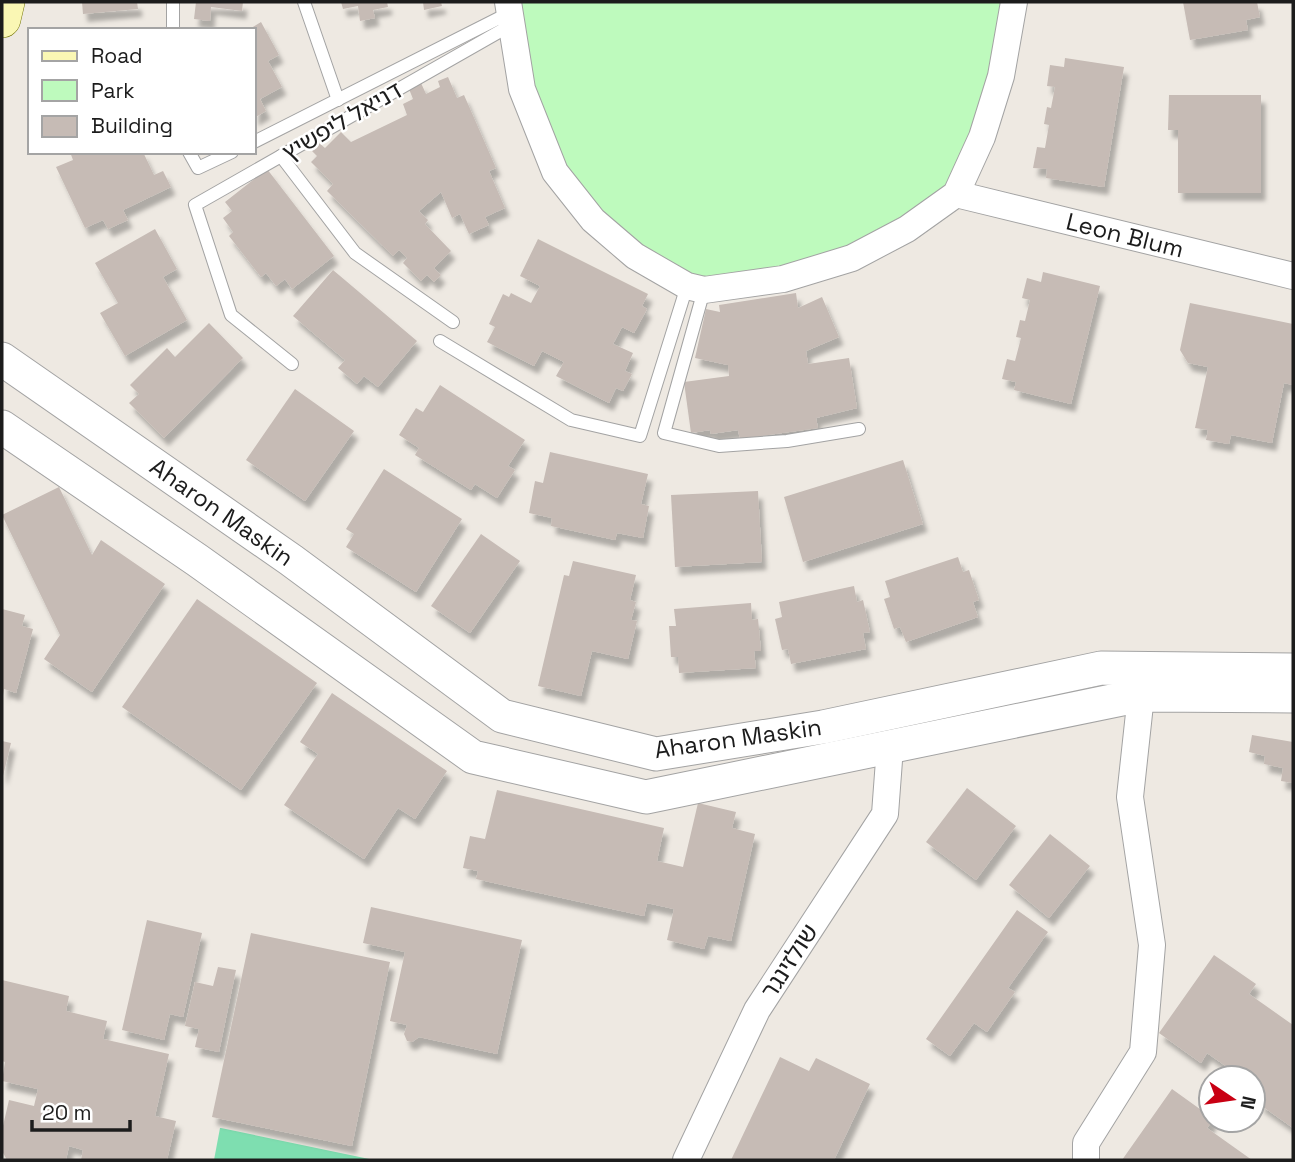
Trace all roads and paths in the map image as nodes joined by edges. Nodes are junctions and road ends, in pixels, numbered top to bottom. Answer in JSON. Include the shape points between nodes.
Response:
{"nodes":[{"id":1,"x":6,"y":2,"type":"edge"},
{"id":2,"x":173,"y":2,"type":"edge"},
{"id":3,"x":304,"y":2,"type":"edge"},
{"id":4,"x":1014,"y":2,"type":"edge"},
{"id":5,"x":509,"y":13,"type":"edge"},
{"id":6,"x":2,"y":19,"type":"edge"},
{"id":7,"x":173,"y":28,"type":"edge"},
{"id":8,"x":338,"y":100,"type":"junction"},
{"id":9,"x":256,"y":141,"type":"edge"},
{"id":10,"x":191,"y":154,"type":"edge"},
{"id":11,"x":228,"y":154,"type":"edge"},
{"id":12,"x":281,"y":156,"type":"junction"},
{"id":13,"x":956,"y":194,"type":"junction"},
{"id":14,"x":1293,"y":276,"type":"edge"},
{"id":15,"x":696,"y":288,"type":"junction"},
{"id":16,"x":453,"y":322,"type":"dead end"},
{"id":17,"x":440,"y":341,"type":"dead end"},
{"id":18,"x":2,"y":359,"type":"edge"},
{"id":19,"x":292,"y":364,"type":"dead end"},
{"id":20,"x":2,"y":427,"type":"edge"},
{"id":21,"x":859,"y":429,"type":"dead end"},
{"id":22,"x":1293,"y":670,"type":"edge"},
{"id":23,"x":1142,"y":695,"type":"junction"},
{"id":24,"x":1293,"y":696,"type":"edge"},
{"id":25,"x":890,"y":747,"type":"junction"},
{"id":26,"x":686,"y":1160,"type":"edge"},
{"id":27,"x":1086,"y":1160,"type":"edge"}],
"edges":[{"from":1,"to":6,"type":"main road"},
{"from":2,"to":7,"type":"lane"},
{"from":3,"to":8,"type":"lane"},
{"from":4,"to":13,"type":"street","via":[[998,87]]},
{"from":5,"to":8,"type":"lane"},
{"from":5,"to":12,"type":"lane","name":"דניאל ליפשיץ"},
{"from":5,"to":15,"type":"street","via":[[522,89],[555,172],[593,220],[635,256]]},
{"from":8,"to":9,"type":"lane"},
{"from":10,"to":11,"type":"lane","via":[[198,168]]},
{"from":12,"to":16,"type":"lane","via":[[355,254]]},
{"from":12,"to":19,"type":"lane","name":"דניאל ליפשיץ","via":[[195,205],[231,315]]},
{"from":13,"to":14,"type":"street","name":"Leon Blum"},
{"from":13,"to":15,"type":"street","via":[[907,229],[852,258],[783,279]]},
{"from":15,"to":17,"type":"lane","via":[[640,436],[571,420]]},
{"from":15,"to":21,"type":"lane","via":[[664,433],[719,446]]},
{"from":18,"to":22,"type":"street","name":"Aharon Maskin","via":[[291,560],[502,716],[656,754],[823,727],[1101,668]]},
{"from":20,"to":25,"type":"street","name":"Aharon Maskin","via":[[473,757],[646,797]]},
{"from":23,"to":24,"type":"street","name":"Aharon Maskin"},
{"from":23,"to":25,"type":"street","name":"Aharon Maskin"},
{"from":23,"to":27,"type":"street","via":[[1130,797],[1152,946],[1143,1052],[1086,1143]]},
{"from":25,"to":26,"type":"street","name":"שולזינגר","via":[[885,814],[757,1010]]}]}
